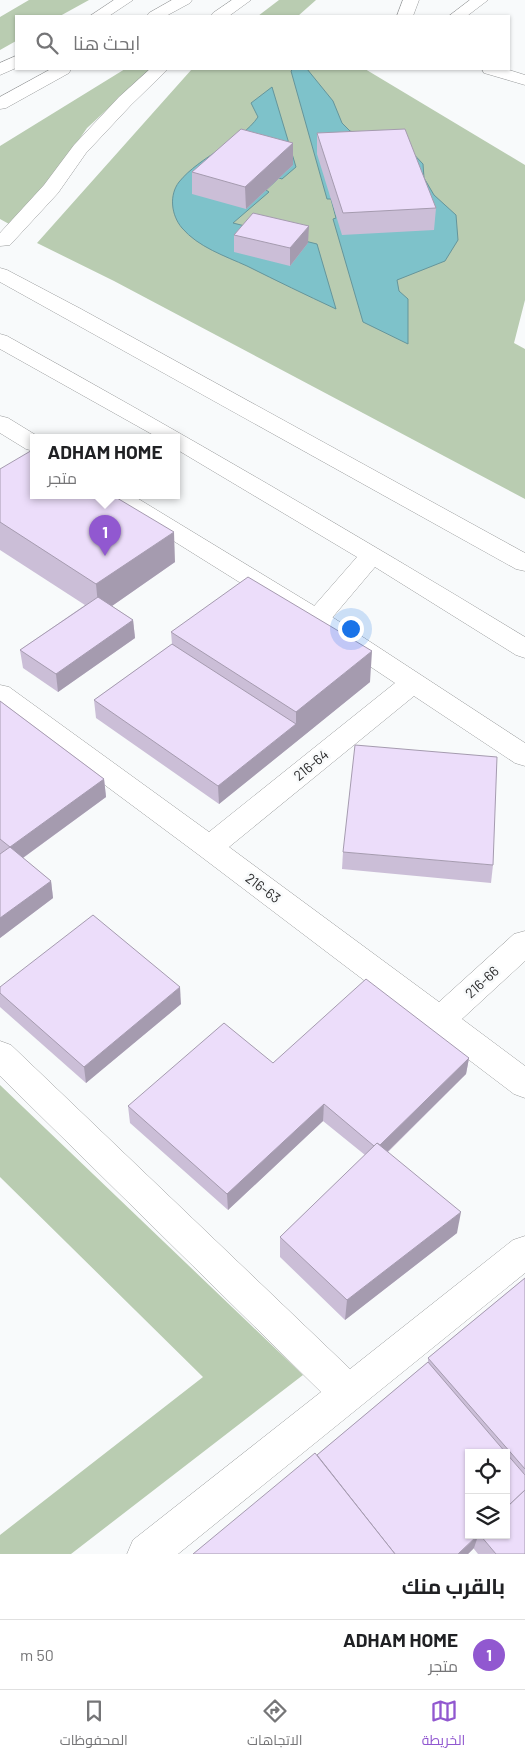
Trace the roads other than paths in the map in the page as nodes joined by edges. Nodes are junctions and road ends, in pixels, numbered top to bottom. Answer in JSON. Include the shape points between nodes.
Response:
{"nodes":[{"id":1,"x":125,"y":0,"type":"edge"},
{"id":2,"x":184,"y":0,"type":"edge"},
{"id":3,"x":243,"y":0,"type":"edge"},
{"id":4,"x":411,"y":0,"type":"edge"},
{"id":5,"x":480,"y":0,"type":"edge"},
{"id":6,"x":100,"y":15,"type":"edge"},
{"id":7,"x":157,"y":15,"type":"edge"},
{"id":8,"x":220,"y":15,"type":"edge"},
{"id":9,"x":405,"y":15,"type":"edge"},
{"id":10,"x":458,"y":15,"type":"edge"},
{"id":11,"x":15,"y":62,"type":"edge"},
{"id":12,"x":0,"y":70,"type":"edge"},
{"id":13,"x":61,"y":70,"type":"edge"},
{"id":14,"x":159,"y":70,"type":"edge"},
{"id":15,"x":493,"y":70,"type":"edge"},
{"id":16,"x":525,"y":80,"type":"edge"},
{"id":17,"x":0,"y":104,"type":"edge"},
{"id":18,"x":3,"y":241,"type":"dead end"},
{"id":19,"x":0,"y":274,"type":"edge"},
{"id":20,"x":0,"y":340,"type":"edge"},
{"id":21,"x":0,"y":423,"type":"edge"},
{"id":22,"x":168,"y":434,"type":"edge"},
{"id":23,"x":180,"y":441,"type":"edge"},
{"id":24,"x":30,"y":442,"type":"edge"},
{"id":25,"x":123,"y":499,"type":"edge"},
{"id":26,"x":372,"y":555,"type":"junction"},
{"id":27,"x":518,"y":556,"type":"edge"},
{"id":28,"x":317,"y":618,"type":"junction"},
{"id":29,"x":525,"y":649,"type":"edge"},
{"id":30,"x":413,"y":683,"type":"junction"},
{"id":31,"x":0,"y":694,"type":"edge"},
{"id":32,"x":525,"y":756,"type":"edge"},
{"id":33,"x":209,"y":847,"type":"junction"},
{"id":34,"x":525,"y":943,"type":"edge"},
{"id":35,"x":440,"y":1020,"type":"junction"},
{"id":36,"x":0,"y":1055,"type":"edge"},
{"id":37,"x":525,"y":1084,"type":"edge"},
{"id":38,"x":525,"y":1252,"type":"edge"},
{"id":39,"x":348,"y":1392,"type":"junction"},
{"id":40,"x":146,"y":1554,"type":"edge"}],
"edges":[{"from":1,"to":6,"type":"main road"},
{"from":2,"to":7,"type":"main road"},
{"from":3,"to":8,"type":"main road"},
{"from":4,"to":9,"type":"main road"},
{"from":5,"to":10,"type":"main road"},
{"from":11,"to":12,"type":"main road"},
{"from":13,"to":17,"type":"main road"},
{"from":14,"to":18,"type":"main road","via":[[125,100],[80,149],[51,189]]},
{"from":15,"to":16,"type":"main road"},
{"from":19,"to":27,"type":"main road"},
{"from":20,"to":22,"type":"main road"},
{"from":21,"to":24,"type":"main road"},
{"from":23,"to":26,"type":"main road"},
{"from":25,"to":28,"type":"main road"},
{"from":26,"to":28,"type":"main road"},
{"from":26,"to":29,"type":"main road"},
{"from":28,"to":30,"type":"main road"},
{"from":30,"to":32,"type":"main road"},
{"from":30,"to":33,"type":"main road","name":"216-64"},
{"from":31,"to":33,"type":"main road","name":"216-63"},
{"from":33,"to":35,"type":"main road","name":"216-63"},
{"from":34,"to":35,"type":"main road","name":"216-66"},
{"from":35,"to":37,"type":"main road","name":"216-63"},
{"from":36,"to":39,"type":"main road"},
{"from":38,"to":39,"type":"main road"},
{"from":39,"to":40,"type":"main road"}]}
